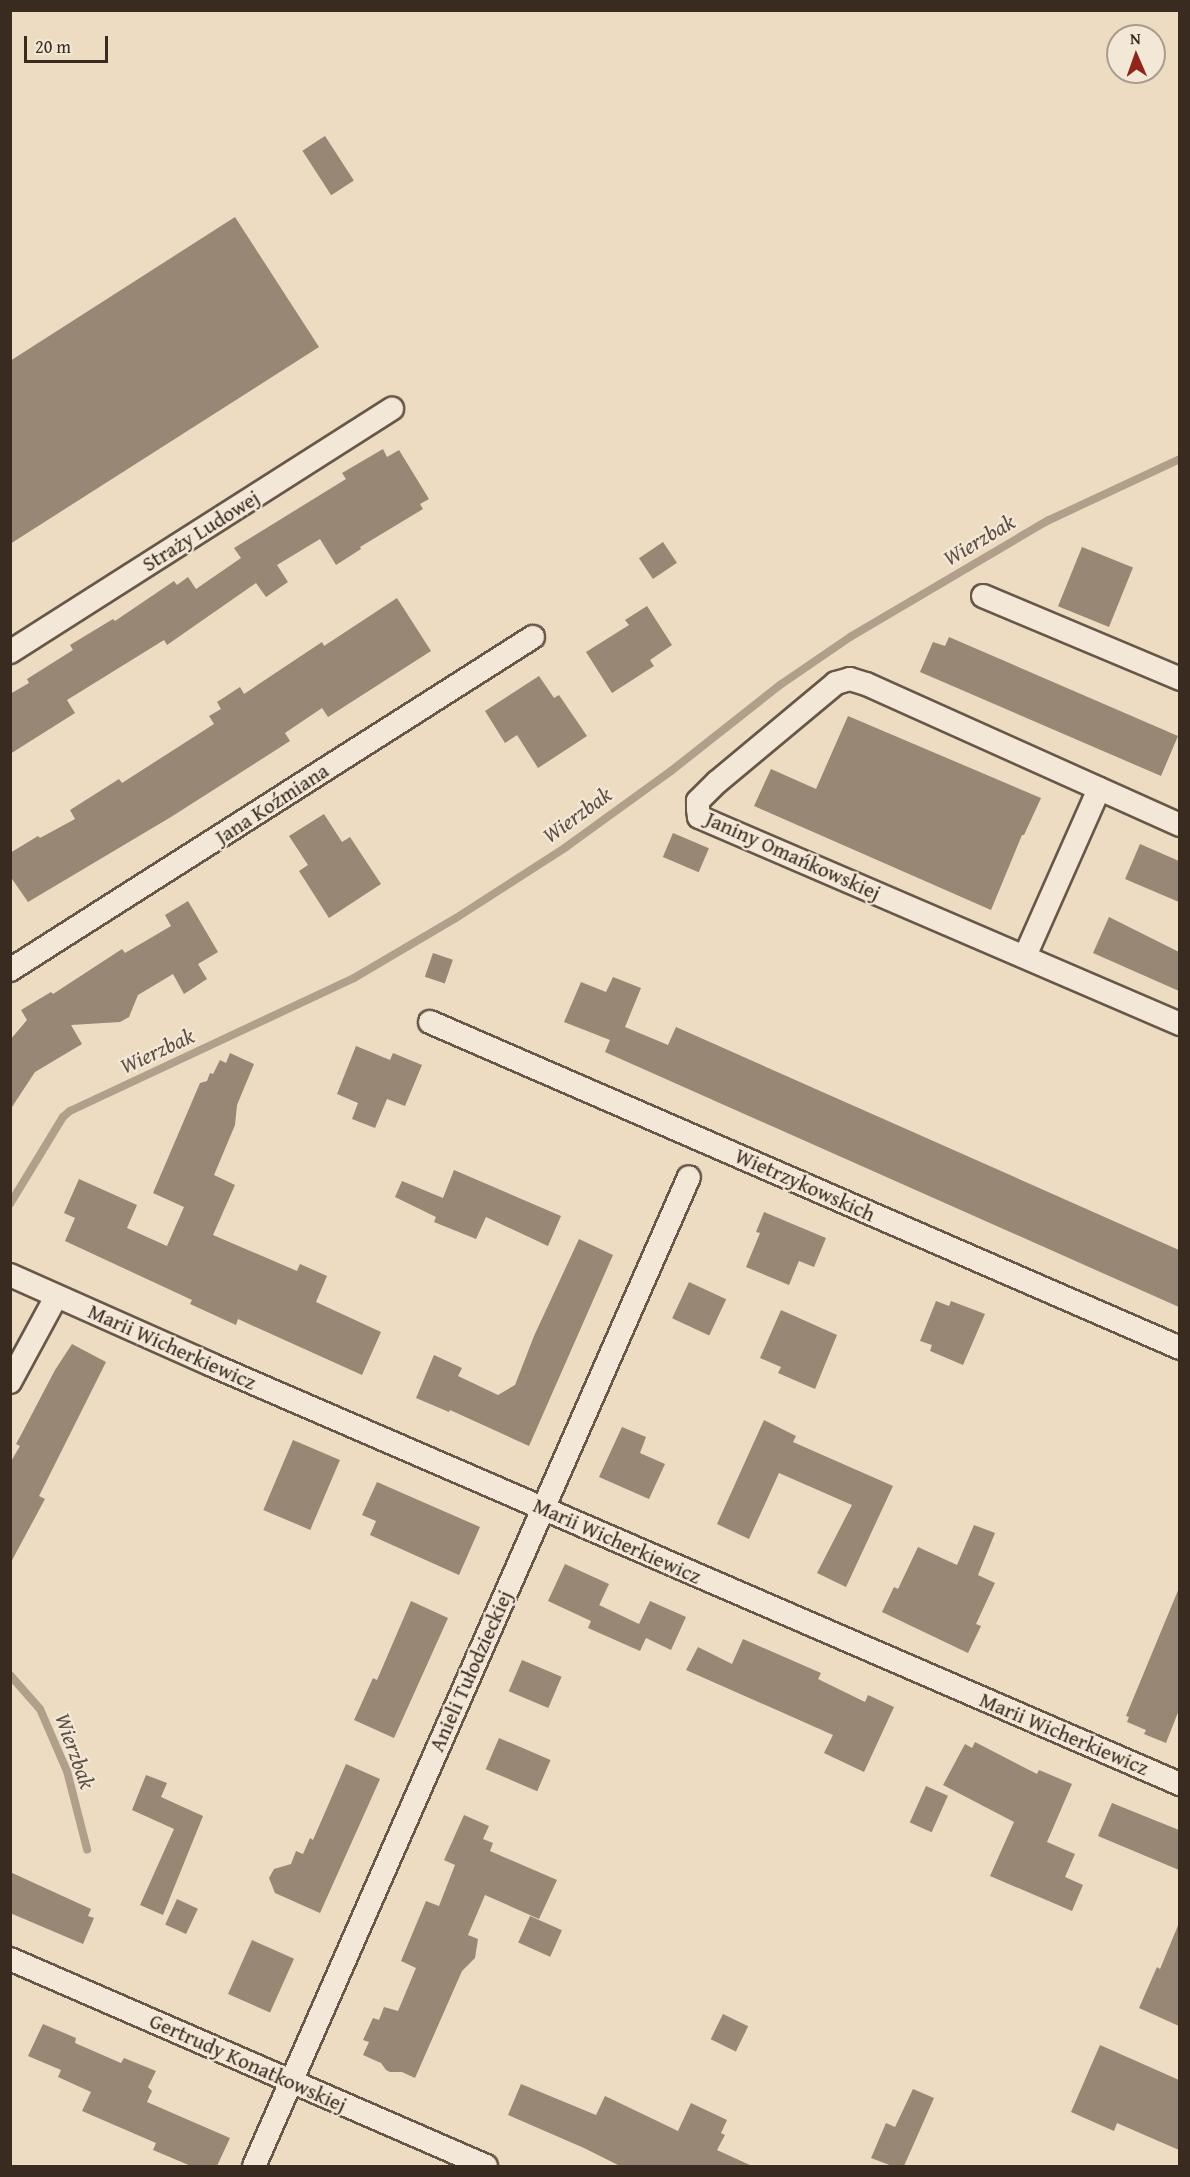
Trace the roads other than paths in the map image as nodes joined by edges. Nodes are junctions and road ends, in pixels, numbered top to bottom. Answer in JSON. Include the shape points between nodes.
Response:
{"nodes":[{"id":1,"x":392,"y":409,"type":"dead end"},
{"id":2,"x":983,"y":596,"type":"dead end"},
{"id":3,"x":533,"y":637,"type":"dead end"},
{"id":4,"x":10,"y":652,"type":"edge"},
{"id":5,"x":1179,"y":679,"type":"edge"},
{"id":6,"x":1099,"y":789,"type":"junction"},
{"id":7,"x":1179,"y":825,"type":"edge"},
{"id":8,"x":1025,"y":956,"type":"junction"},
{"id":9,"x":10,"y":970,"type":"edge"},
{"id":10,"x":430,"y":1022,"type":"dead end"},
{"id":11,"x":1179,"y":1024,"type":"edge"},
{"id":12,"x":689,"y":1177,"type":"dead end"},
{"id":13,"x":10,"y":1275,"type":"edge"},
{"id":14,"x":56,"y":1297,"type":"junction"},
{"id":15,"x":1179,"y":1348,"type":"edge"},
{"id":16,"x":10,"y":1382,"type":"edge"},
{"id":17,"x":542,"y":1508,"type":"junction"},
{"id":18,"x":1179,"y":1784,"type":"edge"},
{"id":19,"x":10,"y":1959,"type":"edge"},
{"id":20,"x":291,"y":2082,"type":"junction"},
{"id":21,"x":254,"y":2166,"type":"edge"},
{"id":22,"x":486,"y":2166,"type":"edge"}],
"edges":[{"from":1,"to":4,"type":"street","name":"Straży Ludowej"},
{"from":2,"to":5,"type":"street"},
{"from":3,"to":9,"type":"street","name":"Jana Koźmiana"},
{"from":6,"to":7,"type":"street","name":"Janiny Omańkowskiej"},
{"from":6,"to":8,"type":"street"},
{"from":6,"to":8,"type":"street","name":"Janiny Omańkowskiej","via":[[850,679],[836,682],[698,801],[699,817]]},
{"from":8,"to":11,"type":"street","name":"Janiny Omańkowskiej"},
{"from":10,"to":15,"type":"street","name":"Wietrzykowskich"},
{"from":12,"to":17,"type":"street","name":"Anieli Tułodzieckiej"},
{"from":13,"to":14,"type":"street","name":"Marii Wicherkiewicz"},
{"from":14,"to":16,"type":"street"},
{"from":14,"to":17,"type":"street","name":"Marii Wicherkiewicz"},
{"from":17,"to":18,"type":"street","name":"Marii Wicherkiewicz"},
{"from":17,"to":20,"type":"street","name":"Anieli Tułodzieckiej"},
{"from":19,"to":20,"type":"street","name":"Gertrudy Konatkowskiej"},
{"from":20,"to":21,"type":"street","name":"Anieli Tułodzieckiej"},
{"from":20,"to":22,"type":"street","name":"Gertrudy Konatkowskiej"}]}
